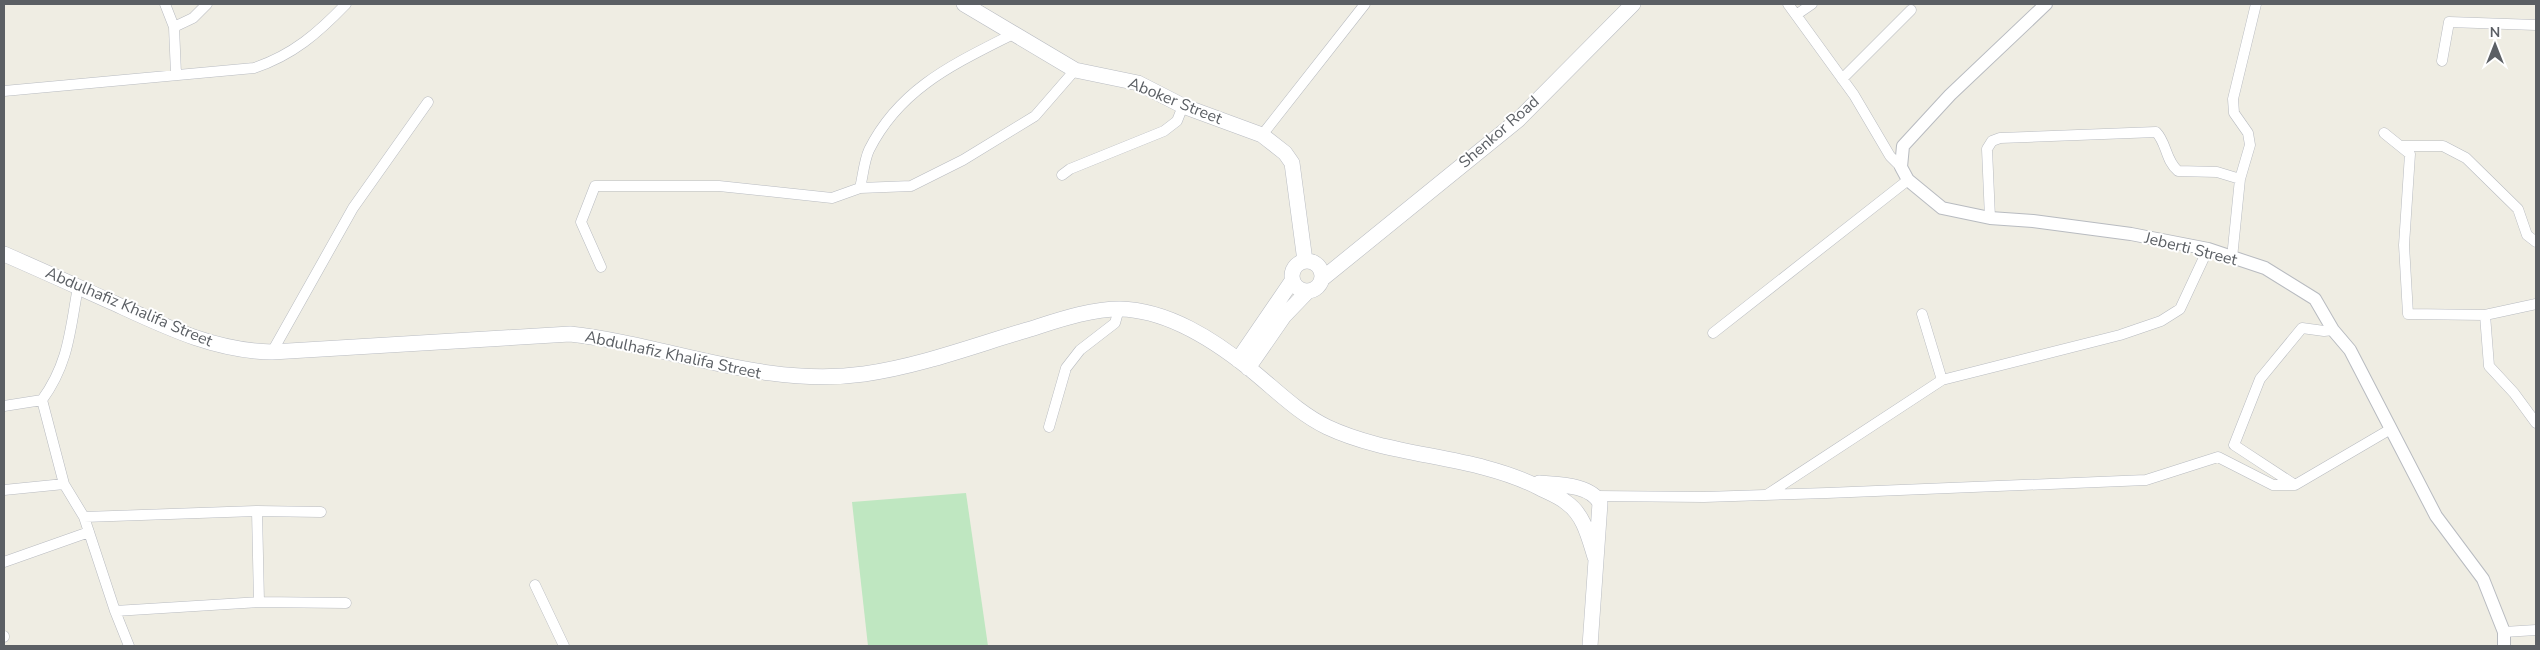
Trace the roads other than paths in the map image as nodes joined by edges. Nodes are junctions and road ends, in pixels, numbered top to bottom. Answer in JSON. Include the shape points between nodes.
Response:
{"nodes":[{"id":1,"x":164,"y":4,"type":"edge"},
{"id":2,"x":207,"y":4,"type":"edge"},
{"id":3,"x":346,"y":4,"type":"edge"},
{"id":4,"x":964,"y":4,"type":"edge"},
{"id":5,"x":1365,"y":4,"type":"edge"},
{"id":6,"x":1633,"y":4,"type":"edge"},
{"id":7,"x":1788,"y":4,"type":"edge"},
{"id":8,"x":1812,"y":4,"type":"edge"},
{"id":9,"x":2046,"y":4,"type":"edge"},
{"id":10,"x":2256,"y":4,"type":"edge"},
{"id":11,"x":1912,"y":6,"type":"edge"},
{"id":12,"x":1796,"y":15,"type":"junction"},
{"id":13,"x":2536,"y":25,"type":"edge"},
{"id":14,"x":174,"y":27,"type":"junction"},
{"id":15,"x":1013,"y":34,"type":"junction"},
{"id":16,"x":2442,"y":62,"type":"dead end"},
{"id":17,"x":1076,"y":70,"type":"junction"},
{"id":18,"x":176,"y":74,"type":"junction"},
{"id":19,"x":1842,"y":79,"type":"junction"},
{"id":20,"x":4,"y":91,"type":"edge"},
{"id":21,"x":428,"y":102,"type":"dead end"},
{"id":22,"x":1183,"y":106,"type":"junction"},
{"id":23,"x":2384,"y":132,"type":"dead end"},
{"id":24,"x":1262,"y":135,"type":"junction"},
{"id":25,"x":2401,"y":146,"type":"junction"},
{"id":26,"x":1901,"y":168,"type":"junction"},
{"id":27,"x":1062,"y":175,"type":"dead end"},
{"id":28,"x":2240,"y":179,"type":"junction"},
{"id":29,"x":1908,"y":180,"type":"junction"},
{"id":30,"x":860,"y":188,"type":"junction"},
{"id":31,"x":1990,"y":218,"type":"junction"},
{"id":32,"x":2536,"y":242,"type":"edge"},
{"id":33,"x":2208,"y":249,"type":"junction"},
{"id":34,"x":4,"y":254,"type":"edge"},
{"id":35,"x":2232,"y":258,"type":"junction"},
{"id":36,"x":601,"y":267,"type":"dead end"},
{"id":37,"x":1315,"y":269,"type":"junction"},
{"id":38,"x":1292,"y":281,"type":"junction"},
{"id":39,"x":78,"y":287,"type":"junction"},
{"id":40,"x":1308,"y":291,"type":"junction"},
{"id":41,"x":2536,"y":304,"type":"edge"},
{"id":42,"x":1119,"y":309,"type":"junction"},
{"id":43,"x":1922,"y":314,"type":"dead end"},
{"id":44,"x":2485,"y":315,"type":"junction"},
{"id":45,"x":2334,"y":330,"type":"junction"},
{"id":46,"x":1713,"y":333,"type":"dead end"},
{"id":47,"x":1260,"y":340,"type":"junction"},
{"id":48,"x":1218,"y":347,"type":"junction"},
{"id":49,"x":272,"y":352,"type":"junction"},
{"id":50,"x":1243,"y":364,"type":"junction"},
{"id":51,"x":1942,"y":380,"type":"junction"},
{"id":52,"x":1271,"y":386,"type":"junction"},
{"id":53,"x":42,"y":400,"type":"junction"},
{"id":54,"x":4,"y":406,"type":"edge"},
{"id":55,"x":2536,"y":423,"type":"edge"},
{"id":56,"x":1049,"y":427,"type":"dead end"},
{"id":57,"x":2389,"y":430,"type":"junction"},
{"id":58,"x":1527,"y":482,"type":"junction"},
{"id":59,"x":64,"y":484,"type":"junction"},
{"id":60,"x":2295,"y":485,"type":"junction"},
{"id":61,"x":4,"y":490,"type":"edge"},
{"id":62,"x":1766,"y":495,"type":"junction"},
{"id":63,"x":1596,"y":496,"type":"junction"},
{"id":64,"x":257,"y":511,"type":"junction"},
{"id":65,"x":321,"y":512,"type":"dead end"},
{"id":66,"x":84,"y":517,"type":"junction"},
{"id":67,"x":90,"y":532,"type":"junction"},
{"id":68,"x":1595,"y":557,"type":"junction"},
{"id":69,"x":4,"y":562,"type":"edge"},
{"id":70,"x":535,"y":585,"type":"dead end"},
{"id":71,"x":258,"y":602,"type":"junction"},
{"id":72,"x":346,"y":602,"type":"dead end"},
{"id":73,"x":115,"y":611,"type":"junction"},
{"id":74,"x":2536,"y":630,"type":"edge"},
{"id":75,"x":2504,"y":632,"type":"junction"},
{"id":76,"x":129,"y":646,"type":"edge"},
{"id":77,"x":564,"y":646,"type":"edge"},
{"id":78,"x":1590,"y":646,"type":"edge"},
{"id":79,"x":2504,"y":646,"type":"edge"}],
"edges":[{"from":1,"to":14,"type":"street"},
{"from":2,"to":14,"type":"street","via":[[192,18]]},
{"from":3,"to":18,"type":"street","via":[[318,34],[276,61],[244,69]]},
{"from":4,"to":15,"type":"main road","name":"Aboker Street"},
{"from":5,"to":24,"type":"street"},
{"from":6,"to":37,"type":"main road","name":"Shenkor Road","via":[[1518,120],[1356,250]]},
{"from":7,"to":12,"type":"street"},
{"from":8,"to":12,"type":"street"},
{"from":9,"to":26,"type":"street","via":[[1950,95],[1903,146]]},
{"from":10,"to":28,"type":"street","via":[[2233,99],[2234,113],[2248,132],[2250,145]]},
{"from":11,"to":19,"type":"street"},
{"from":12,"to":19,"type":"street"},
{"from":13,"to":16,"type":"street","via":[[2449,22]]},
{"from":14,"to":18,"type":"street"},
{"from":15,"to":17,"type":"main road","name":"Aboker Street"},
{"from":15,"to":30,"type":"street","via":[[916,89],[891,115],[868,152]]},
{"from":17,"to":22,"type":"main road","name":"Aboker Street","via":[[1138,83]]},
{"from":17,"to":30,"type":"street","via":[[1035,116],[963,160],[911,186]]},
{"from":18,"to":20,"type":"street"},
{"from":19,"to":26,"type":"street","via":[[1890,156]]},
{"from":21,"to":49,"type":"street","via":[[353,208]]},
{"from":22,"to":24,"type":"main road","name":"Aboker Street"},
{"from":22,"to":27,"type":"street","via":[[1177,121],[1164,131]]},
{"from":23,"to":25,"type":"street"},
{"from":24,"to":37,"type":"main road","name":"Aboker Street","via":[[1285,153],[1292,163]]},
{"from":25,"to":32,"type":"street","via":[[2442,146],[2466,158],[2518,209],[2527,235]]},
{"from":25,"to":44,"type":"street","via":[[2410,154],[2404,245],[2408,314]]},
{"from":26,"to":29,"type":"street","name":"Jeberti Street"},
{"from":28,"to":31,"type":"street","via":[[2217,172],[2178,171],[2168,160],[2156,132],[2000,138],[1992,141],[1987,149]]},
{"from":28,"to":35,"type":"street"},
{"from":29,"to":31,"type":"street","name":"Jeberti Street","via":[[1942,208]]},
{"from":29,"to":46,"type":"street"},
{"from":30,"to":36,"type":"street","via":[[832,198],[719,186],[595,186],[581,222]]},
{"from":31,"to":33,"type":"street","name":"Jeberti Street","via":[[2131,234]]},
{"from":33,"to":35,"type":"street","name":"Jeberti Street"},
{"from":33,"to":51,"type":"street","via":[[2180,310],[2161,321],[2120,335]]},
{"from":34,"to":39,"type":"main road","name":"Abdulhafiz Khalifa Street"},
{"from":35,"to":45,"type":"street","name":"Jeberti Street","via":[[2265,268],[2315,299]]},
{"from":37,"to":38,"type":"main road","via":[[1293,270]]},
{"from":37,"to":40,"type":"main road","name":"Shenkor Road","via":[[1317,288]]},
{"from":38,"to":40,"type":"main road","via":[[1299,289]]},
{"from":38,"to":47,"type":"main road"},
{"from":39,"to":49,"type":"main road","name":"Abdulhafiz Khalifa Street","via":[[201,340],[244,352]]},
{"from":39,"to":53,"type":"street","via":[[64,361]]},
{"from":40,"to":47,"type":"main road","name":"Shenkor Road"},
{"from":41,"to":44,"type":"street"},
{"from":42,"to":48,"type":"main road","name":"Abdulhafiz Khalifa Street","via":[[1151,313],[1186,326]]},
{"from":42,"to":49,"type":"main road","name":"Abdulhafiz Khalifa Street","via":[[1048,323],[904,368],[816,378],[769,375],[600,337],[570,334]]},
{"from":42,"to":56,"type":"street","via":[[1115,323],[1080,350],[1066,368]]},
{"from":43,"to":51,"type":"street"},
{"from":44,"to":55,"type":"street","via":[[2489,366]]},
{"from":45,"to":57,"type":"street","name":"Jeberti Street","via":[[2350,350]]},
{"from":45,"to":60,"type":"street","via":[[2302,328],[2260,379],[2234,445]]},
{"from":47,"to":48,"type":"main road"},
{"from":47,"to":50,"type":"main road"},
{"from":47,"to":52,"type":"main road"},
{"from":48,"to":50,"type":"main road","name":"Abdulhafiz Khalifa Street"},
{"from":50,"to":52,"type":"main road","name":"Abdulhafiz Khalifa Street"},
{"from":51,"to":62,"type":"street"},
{"from":52,"to":58,"type":"main road","name":"Abdulhafiz Khalifa Street","via":[[1306,414],[1355,438],[1502,472]]},
{"from":53,"to":54,"type":"street"},
{"from":53,"to":59,"type":"street"},
{"from":57,"to":60,"type":"street"},
{"from":57,"to":75,"type":"street","name":"Jeberti Street","via":[[2436,516],[2483,579]]},
{"from":58,"to":63,"type":"main road","via":[[1588,491]]},
{"from":58,"to":68,"type":"main road","via":[[1569,503],[1587,530]]},
{"from":59,"to":61,"type":"street"},
{"from":59,"to":66,"type":"street"},
{"from":60,"to":62,"type":"street","via":[[2273,485],[2218,457],[2146,480]]},
{"from":62,"to":63,"type":"street"},
{"from":63,"to":68,"type":"main road","via":[[1600,514]]},
{"from":64,"to":65,"type":"street"},
{"from":64,"to":66,"type":"street"},
{"from":64,"to":71,"type":"street"},
{"from":66,"to":67,"type":"street"},
{"from":67,"to":69,"type":"street"},
{"from":67,"to":73,"type":"street"},
{"from":68,"to":78,"type":"main road"},
{"from":70,"to":77,"type":"street"},
{"from":71,"to":72,"type":"street"},
{"from":71,"to":73,"type":"street"},
{"from":73,"to":76,"type":"street"},
{"from":74,"to":75,"type":"street"},
{"from":75,"to":79,"type":"street","name":"Jeberti Street"}]}
